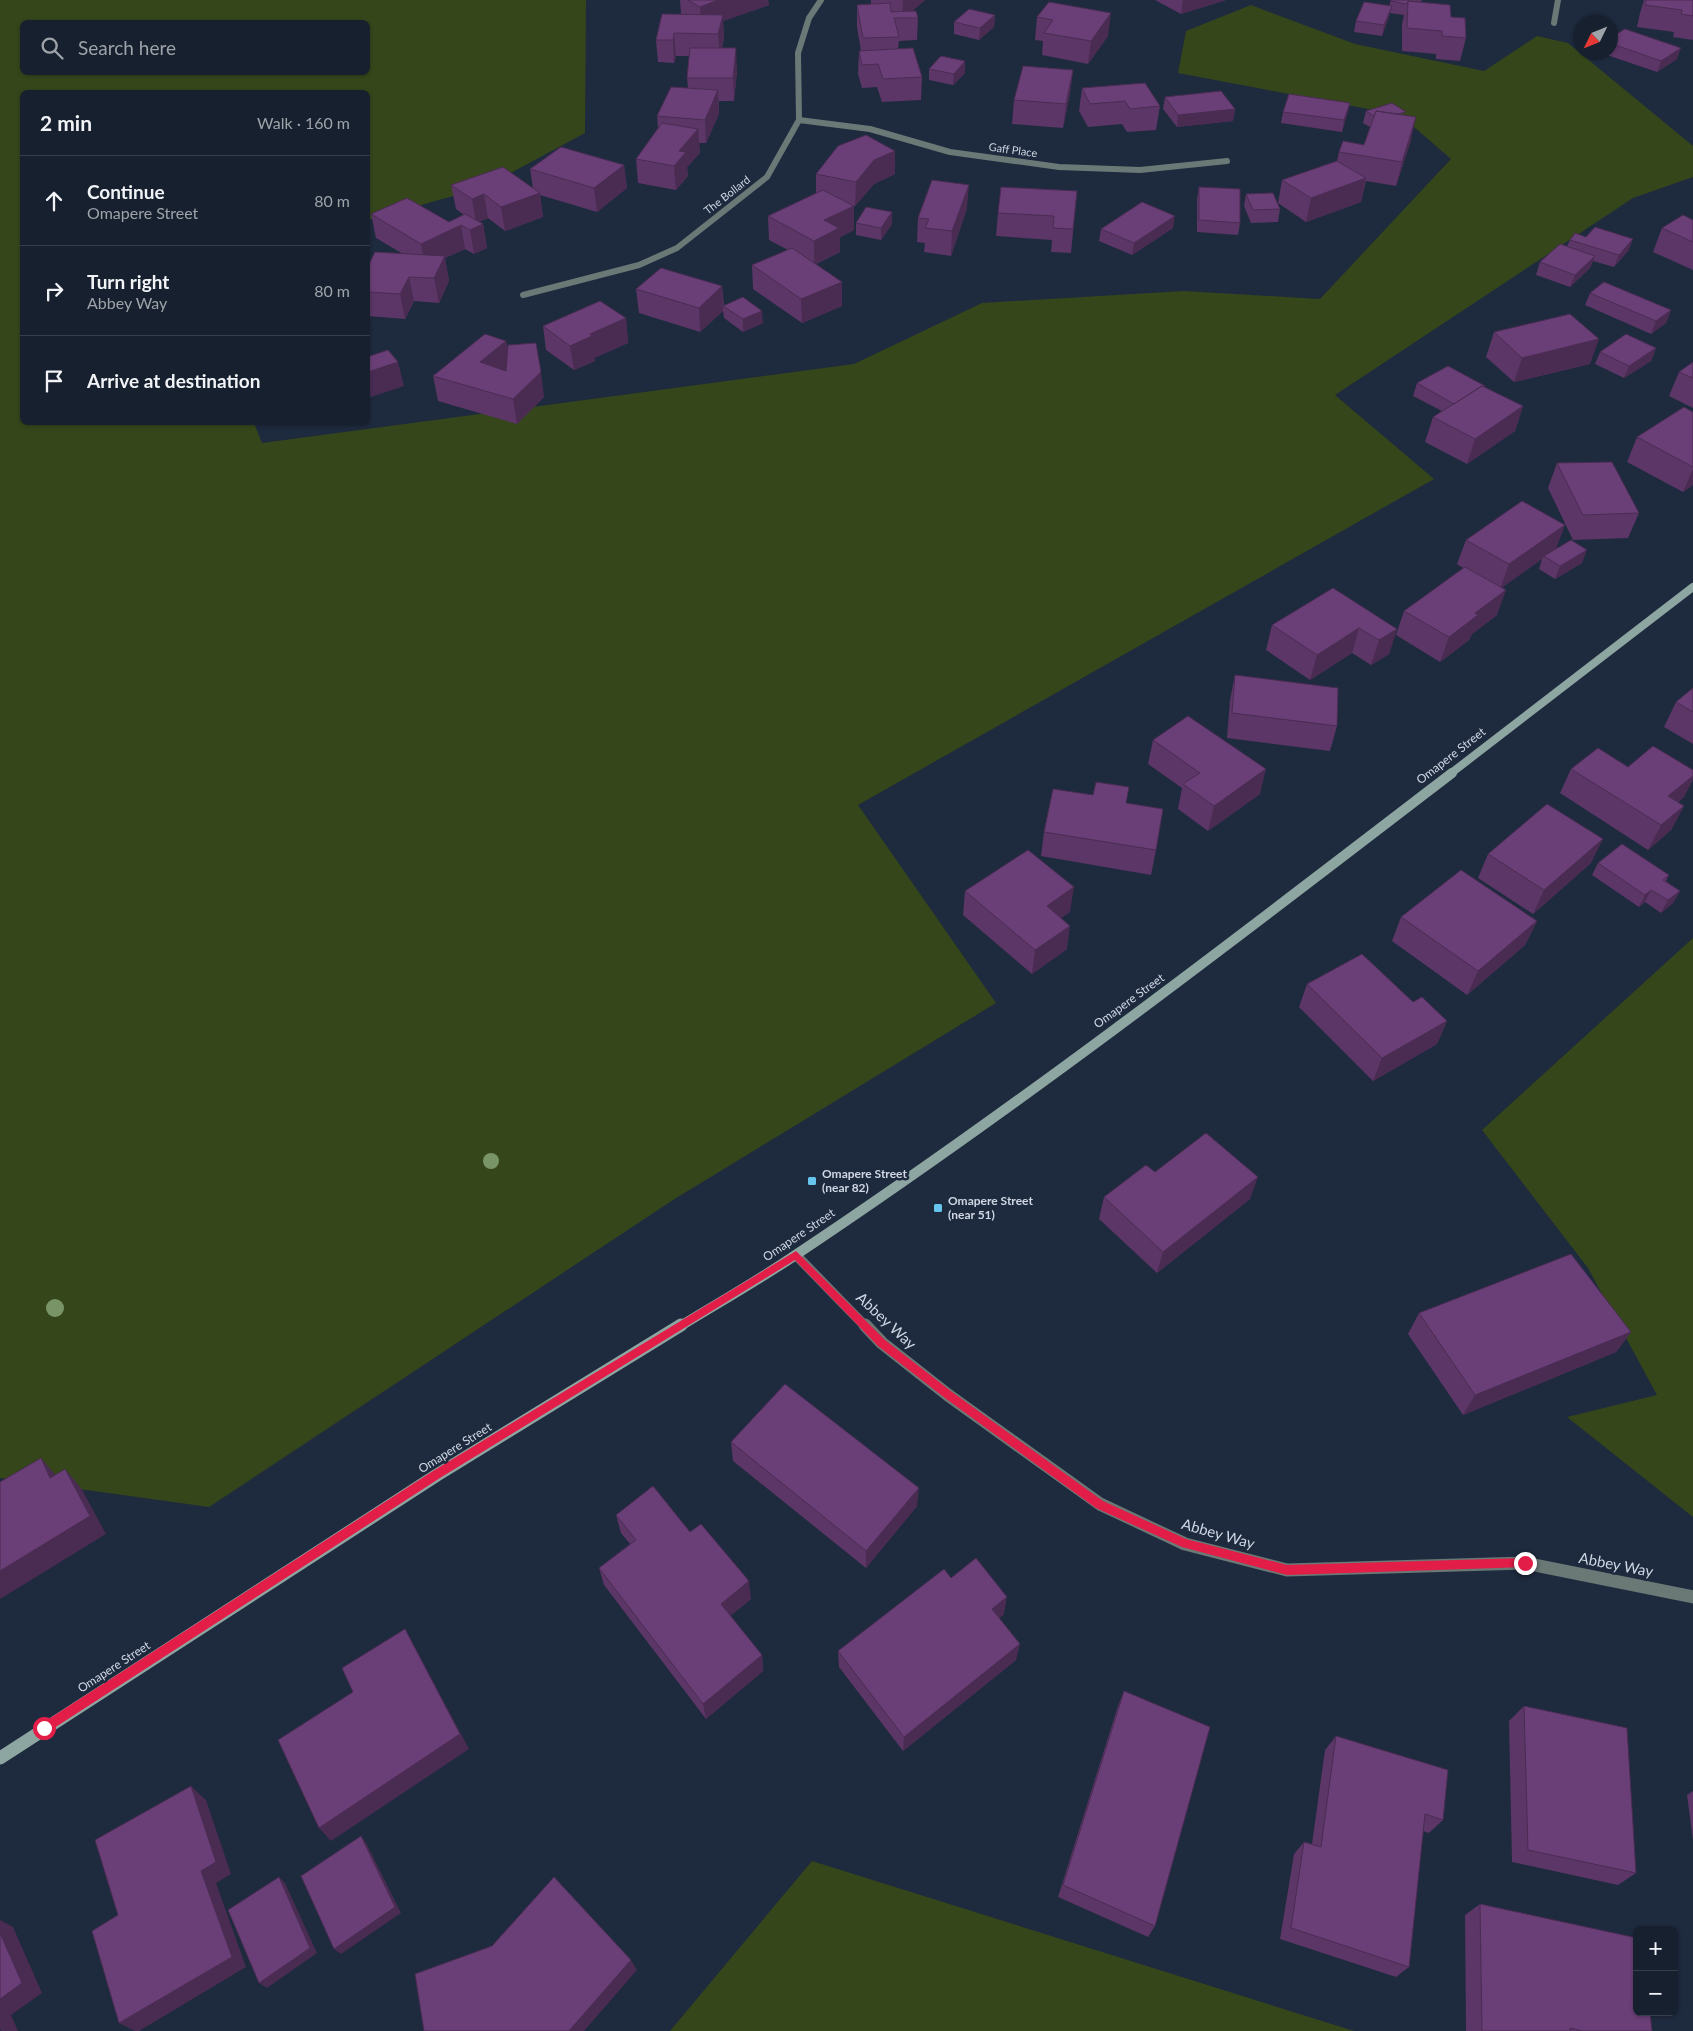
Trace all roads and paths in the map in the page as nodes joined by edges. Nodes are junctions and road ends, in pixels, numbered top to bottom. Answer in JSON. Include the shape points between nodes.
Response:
{"nodes":[{"id":1,"x":821,"y":0,"type":"edge"},
{"id":2,"x":1558,"y":0,"type":"edge"},
{"id":3,"x":1554,"y":23,"type":"dead end"},
{"id":4,"x":799,"y":120,"type":"junction"},
{"id":5,"x":1227,"y":161,"type":"dead end"},
{"id":6,"x":523,"y":295,"type":"dead end"},
{"id":7,"x":1693,"y":587,"type":"edge"},
{"id":8,"x":796,"y":1255,"type":"junction"},
{"id":9,"x":1693,"y":1597,"type":"edge"},
{"id":10,"x":0,"y":1758,"type":"edge"}],
"edges":[{"from":1,"to":4,"type":"street","via":[[808,18],[798,53]]},
{"from":2,"to":3,"type":"street"},
{"from":4,"to":5,"type":"street","name":"Gaff Place","via":[[870,129],[950,152],[1059,167],[1140,170]]},
{"from":4,"to":6,"type":"street","name":"The Bollard","via":[[767,177],[677,248],[638,265]]},
{"from":7,"to":8,"type":"main road","name":"Omapere Street","via":[[1195,970]]},
{"from":8,"to":9,"type":"street","name":"Abbey Way","via":[[882,1343],[948,1395],[1100,1504],[1185,1544],[1287,1570],[1525,1563]]},
{"from":8,"to":10,"type":"main road","name":"Omapere Street","via":[[437,1475]]}]}
